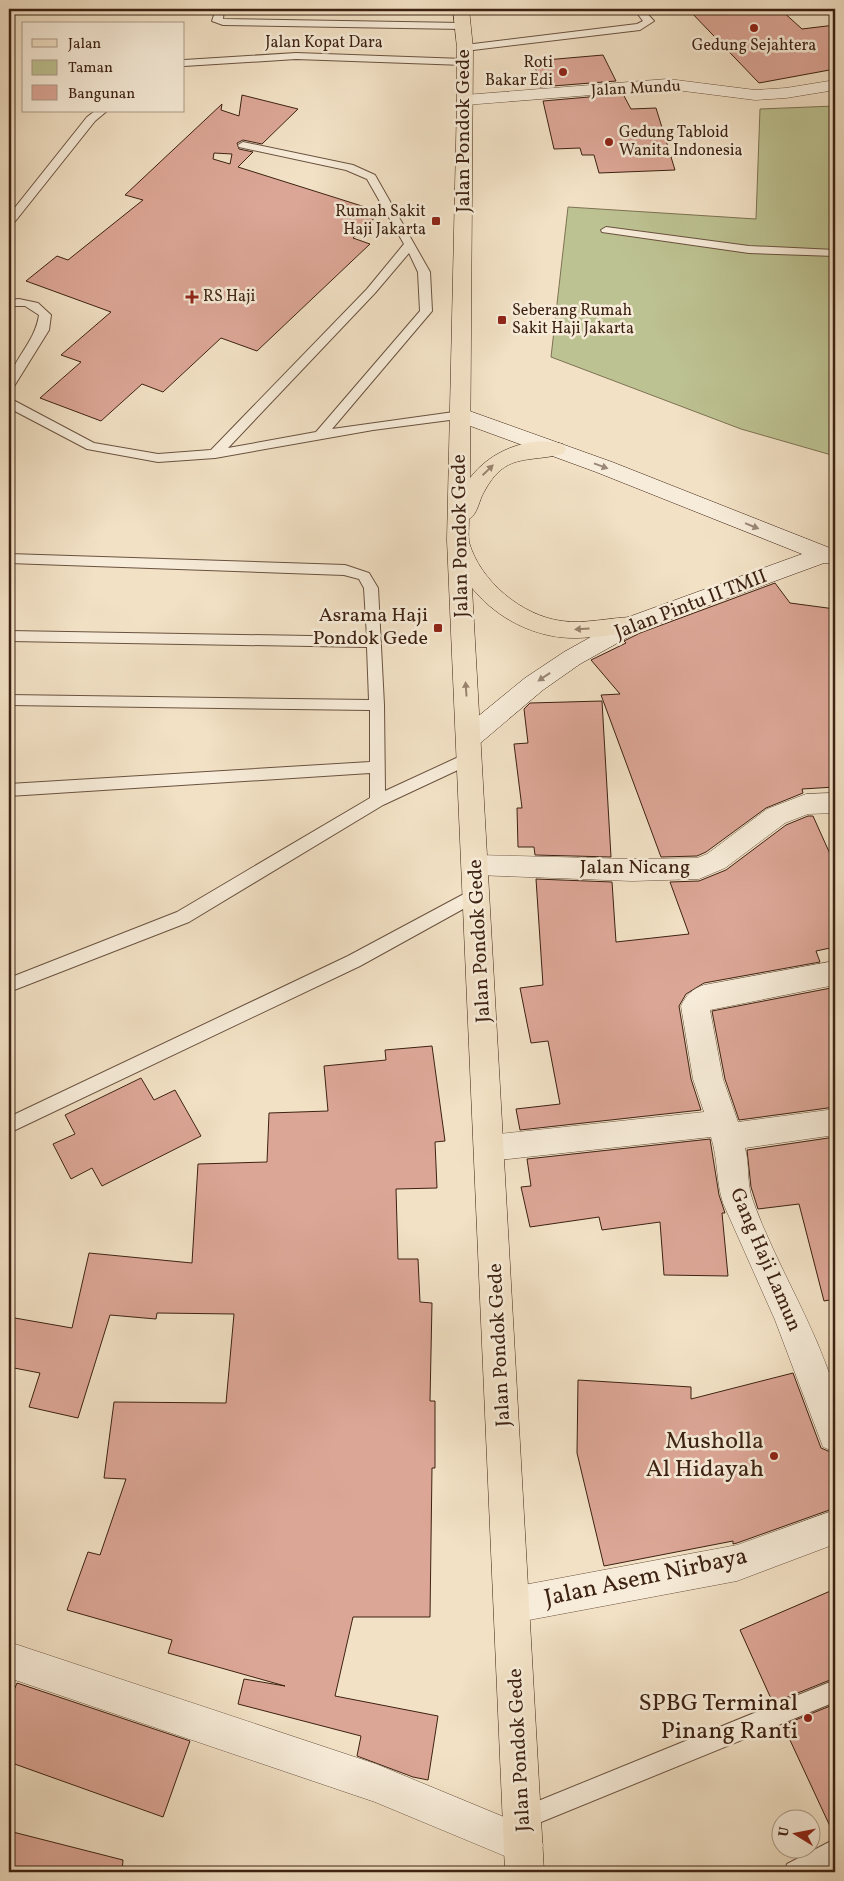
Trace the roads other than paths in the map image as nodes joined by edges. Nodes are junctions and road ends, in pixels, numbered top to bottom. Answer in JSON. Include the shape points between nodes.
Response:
{"nodes":[{"id":1,"x":220,"y":9,"type":"edge"},
{"id":2,"x":638,"y":9,"type":"edge"},
{"id":3,"x":462,"y":18,"type":"edge"},
{"id":4,"x":465,"y":55,"type":"junction"},
{"id":5,"x":185,"y":64,"type":"edge"},
{"id":6,"x":835,"y":84,"type":"edge"},
{"id":7,"x":466,"y":100,"type":"junction"},
{"id":8,"x":101,"y":112,"type":"edge"},
{"id":9,"x":243,"y":145,"type":"dead end"},
{"id":10,"x":9,"y":222,"type":"edge"},
{"id":11,"x":606,"y":230,"type":"dead end"},
{"id":12,"x":410,"y":244,"type":"junction"},
{"id":13,"x":835,"y":253,"type":"edge"},
{"id":14,"x":9,"y":304,"type":"edge"},
{"id":15,"x":9,"y":385,"type":"edge"},
{"id":16,"x":9,"y":403,"type":"edge"},
{"id":17,"x":461,"y":415,"type":"junction"},
{"id":18,"x":320,"y":434,"type":"junction"},
{"id":19,"x":555,"y":449,"type":"junction"},
{"id":20,"x":215,"y":454,"type":"junction"},
{"id":21,"x":458,"y":534,"type":"junction"},
{"id":22,"x":829,"y":557,"type":"edge"},
{"id":23,"x":9,"y":558,"type":"edge"},
{"id":24,"x":631,"y":625,"type":"junction"},
{"id":25,"x":9,"y":636,"type":"edge"},
{"id":26,"x":373,"y":642,"type":"junction"},
{"id":27,"x":9,"y":700,"type":"edge"},
{"id":28,"x":376,"y":705,"type":"junction"},
{"id":29,"x":470,"y":748,"type":"junction"},
{"id":30,"x":377,"y":767,"type":"junction"},
{"id":31,"x":9,"y":790,"type":"edge"},
{"id":32,"x":378,"y":801,"type":"junction"},
{"id":33,"x":835,"y":803,"type":"edge"},
{"id":34,"x":476,"y":879,"type":"junction"},
{"id":35,"x":835,"y":973,"type":"edge"},
{"id":36,"x":9,"y":985,"type":"edge"},
{"id":37,"x":835,"y":1122,"type":"edge"},
{"id":38,"x":9,"y":1125,"type":"edge"},
{"id":39,"x":726,"y":1130,"type":"junction"},
{"id":40,"x":490,"y":1148,"type":"junction"},
{"id":41,"x":835,"y":1435,"type":"edge"},
{"id":42,"x":835,"y":1527,"type":"edge"},
{"id":43,"x":513,"y":1605,"type":"junction"},
{"id":44,"x":9,"y":1660,"type":"edge"},
{"id":45,"x":835,"y":1691,"type":"edge"},
{"id":46,"x":524,"y":1845,"type":"edge"},
{"id":47,"x":835,"y":1851,"type":"edge"},
{"id":48,"x":795,"y":1872,"type":"edge"}],
"edges":[{"from":1,"to":3,"type":"lane","via":[[217,21],[223,22]]},
{"from":2,"to":4,"type":"lane","name":"Jalan Kopat Dara","via":[[649,21],[640,28]]},
{"from":3,"to":4,"type":"main road","name":"Jalan Pondok Gede"},
{"from":4,"to":5,"type":"lane","name":"Jalan Kopat Dara","via":[[296,56]]},
{"from":4,"to":7,"type":"main road","name":"Jalan Pondok Gede"},
{"from":6,"to":7,"type":"street","name":"Jalan Mundu","via":[[755,95],[668,84]]},
{"from":7,"to":17,"type":"main road","name":"Jalan Pondok Gede"},
{"from":8,"to":10,"type":"lane","via":[[91,119]]},
{"from":9,"to":12,"type":"lane","via":[[349,167],[371,177]]},
{"from":11,"to":13,"type":"lane","via":[[743,249]]},
{"from":12,"to":18,"type":"lane","via":[[424,272],[426,311]]},
{"from":12,"to":20,"type":"lane","via":[[371,291]]},
{"from":14,"to":15,"type":"lane","via":[[26,303],[40,308],[46,315],[43,330]]},
{"from":16,"to":20,"type":"lane","via":[[91,446],[158,458]]},
{"from":17,"to":18,"type":"lane"},
{"from":17,"to":19,"type":"street","name":"Jalan Pintu II TMII"},
{"from":17,"to":21,"type":"main road","name":"Jalan Pondok Gede"},
{"from":18,"to":20,"type":"lane"},
{"from":21,"to":19,"type":"main road","one_way":true,"via":[[476,482],[488,468],[516,452]]},
{"from":19,"to":22,"type":"street","name":"Jalan Pintu II TMII","one_way":true},
{"from":24,"to":21,"type":"main road","one_way":true,"via":[[575,630],[548,627],[519,616],[493,596],[474,574]]},
{"from":29,"to":21,"type":"main road","name":"Jalan Pondok Gede","one_way":true},
{"from":22,"to":24,"type":"street","name":"Jalan Pintu II TMII"},
{"from":23,"to":26,"type":"lane","via":[[354,572],[364,576],[371,588]]},
{"from":24,"to":29,"type":"street","name":"Jalan Pintu II TMII","one_way":true,"via":[[534,684]]},
{"from":25,"to":26,"type":"lane"},
{"from":26,"to":28,"type":"lane"},
{"from":27,"to":28,"type":"lane"},
{"from":28,"to":30,"type":"lane"},
{"from":29,"to":32,"type":"lane"},
{"from":29,"to":34,"type":"main road","name":"Jalan Pondok Gede"},
{"from":30,"to":31,"type":"lane"},
{"from":30,"to":32,"type":"lane"},
{"from":32,"to":36,"type":"lane","via":[[183,917]]},
{"from":33,"to":34,"type":"street","name":"Jalan Nicang","via":[[806,804],[776,816],[716,861],[699,868]]},
{"from":34,"to":38,"type":"lane","via":[[354,961]]},
{"from":34,"to":40,"type":"main road","name":"Jalan Pondok Gede"},
{"from":35,"to":39,"type":"street","name":"Gang Haji Lamun","via":[[704,997],[695,1006],[708,1079]]},
{"from":37,"to":39,"type":"street"},
{"from":39,"to":40,"type":"street"},
{"from":39,"to":41,"type":"street","name":"Gang Haji Lamun","via":[[732,1155],[732,1184],[738,1203],[790,1318]]},
{"from":40,"to":43,"type":"main road","name":"Jalan Pondok Gede"},
{"from":42,"to":43,"type":"street","name":"Jalan Asem Nirbaya","via":[[737,1564]]},
{"from":43,"to":46,"type":"main road","name":"Jalan Pondok Gede"},
{"from":44,"to":46,"type":"street","via":[[376,1783]]},
{"from":45,"to":46,"type":"lane"},
{"from":47,"to":48,"type":"lane"}]}
